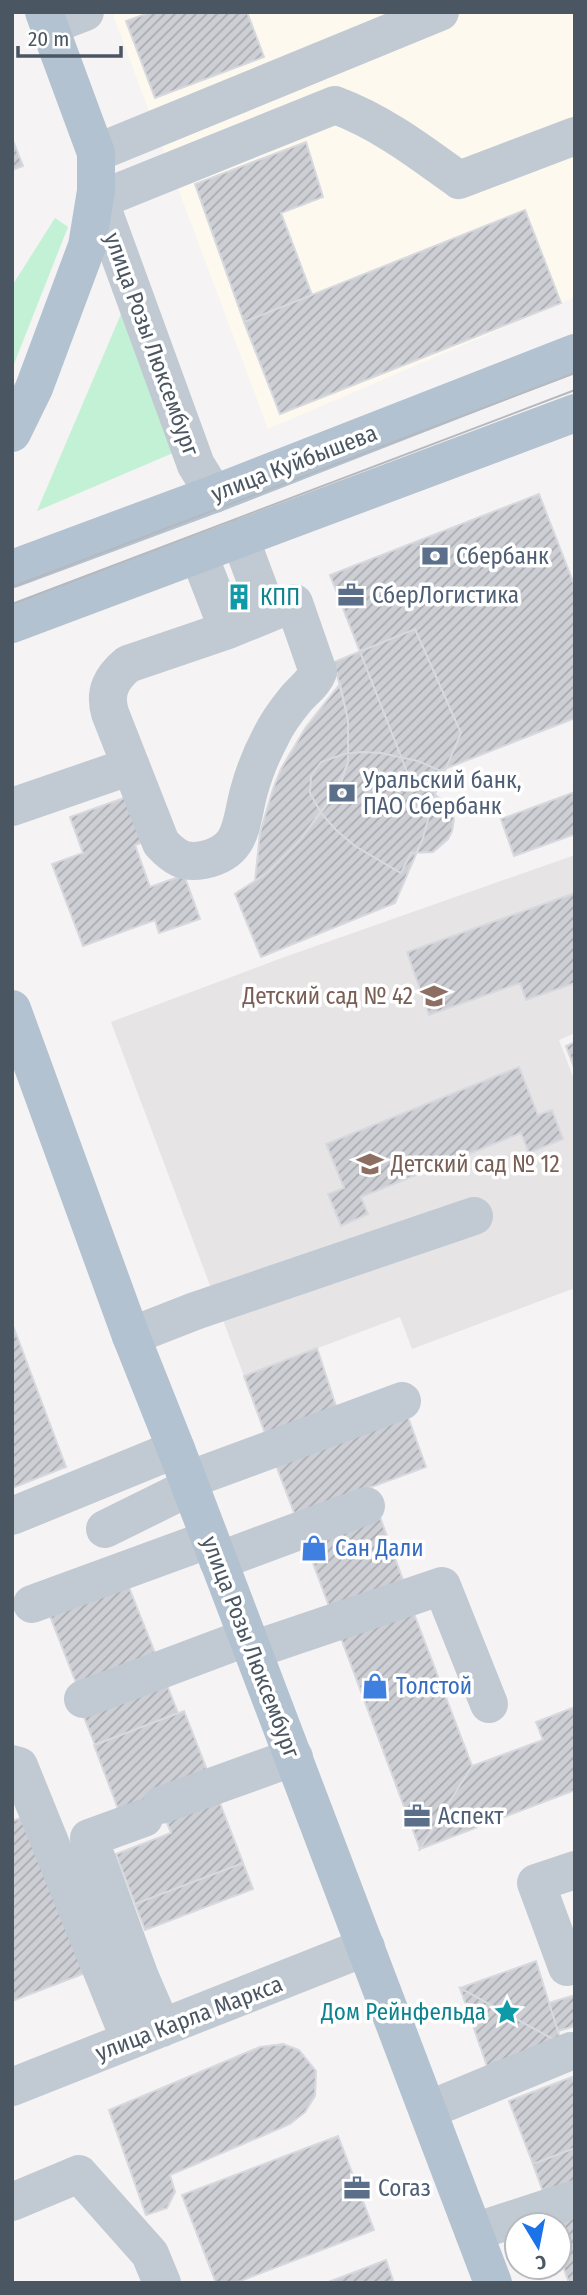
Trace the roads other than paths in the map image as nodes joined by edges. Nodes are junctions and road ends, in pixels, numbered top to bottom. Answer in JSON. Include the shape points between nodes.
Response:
{"nodes":[{"id":1,"x":85,"y":12,"type":"edge"},
{"id":2,"x":440,"y":12,"type":"edge"},
{"id":3,"x":46,"y":19,"type":"edge"},
{"id":4,"x":575,"y":136,"type":"edge"},
{"id":5,"x":96,"y":153,"type":"junction"},
{"id":6,"x":97,"y":195,"type":"junction"},
{"id":7,"x":575,"y":353,"type":"edge"},
{"id":8,"x":575,"y":413,"type":"edge"},
{"id":9,"x":12,"y":433,"type":"edge"},
{"id":10,"x":214,"y":494,"type":"junction"},
{"id":11,"x":240,"y":538,"type":"junction"},
{"id":12,"x":199,"y":555,"type":"junction"},
{"id":13,"x":12,"y":569,"type":"edge"},
{"id":14,"x":268,"y":613,"type":"junction"},
{"id":15,"x":12,"y":624,"type":"edge"},
{"id":16,"x":228,"y":631,"type":"junction"},
{"id":17,"x":131,"y":766,"type":"junction"},
{"id":18,"x":12,"y":807,"type":"edge"},
{"id":19,"x":14,"y":1018,"type":"edge"},
{"id":20,"x":474,"y":1216,"type":"dead end"},
{"id":21,"x":131,"y":1336,"type":"junction"},
{"id":22,"x":402,"y":1401,"type":"dead end"},
{"id":23,"x":185,"y":1472,"type":"junction"},
{"id":24,"x":366,"y":1506,"type":"dead end"},
{"id":25,"x":12,"y":1516,"type":"edge"},
{"id":26,"x":105,"y":1529,"type":"dead end"},
{"id":27,"x":214,"y":1550,"type":"junction"},
{"id":28,"x":32,"y":1604,"type":"dead end"},
{"id":29,"x":250,"y":1644,"type":"junction"},
{"id":30,"x":83,"y":1699,"type":"dead end"},
{"id":31,"x":489,"y":1704,"type":"dead end"},
{"id":32,"x":294,"y":1757,"type":"junction"},
{"id":33,"x":12,"y":1764,"type":"edge"},
{"id":34,"x":575,"y":1870,"type":"edge"},
{"id":35,"x":366,"y":1947,"type":"junction"},
{"id":36,"x":567,"y":1967,"type":"dead end"},
{"id":37,"x":146,"y":2034,"type":"junction"},
{"id":38,"x":571,"y":2051,"type":"dead end"},
{"id":39,"x":12,"y":2087,"type":"edge"},
{"id":40,"x":428,"y":2110,"type":"junction"},
{"id":41,"x":575,"y":2199,"type":"edge"},
{"id":42,"x":12,"y":2202,"type":"edge"},
{"id":43,"x":474,"y":2232,"type":"junction"},
{"id":44,"x":162,"y":2283,"type":"edge"},
{"id":45,"x":493,"y":2283,"type":"edge"}],
"edges":[{"from":1,"to":3,"type":"street"},
{"from":2,"to":5,"type":"street"},
{"from":3,"to":5,"type":"main road","name":"улица Розы Люксембург"},
{"from":4,"to":6,"type":"street","via":[[459,180],[401,138],[334,105]]},
{"from":5,"to":6,"type":"main road","name":"улица Розы Люксембург"},
{"from":6,"to":9,"type":"main road","name":"улица Розы Люксембург","via":[[87,246],[34,388]]},
{"from":6,"to":10,"type":"street","name":"улица Розы Люксембург","via":[[197,465]]},
{"from":7,"to":10,"type":"main road","name":"улица Куйбышева"},
{"from":8,"to":11,"type":"main road"},
{"from":10,"to":13,"type":"main road","name":"улица Куйбышева"},
{"from":11,"to":12,"type":"main road"},
{"from":11,"to":14,"type":"street"},
{"from":12,"to":15,"type":"main road"},
{"from":12,"to":16,"type":"street"},
{"from":14,"to":16,"type":"street"},
{"from":14,"to":17,"type":"street","via":[[294,603],[318,671],[263,751],[242,829],[233,845],[205,860],[187,862],[172,856],[161,844]]},
{"from":16,"to":17,"type":"street","via":[[128,664],[116,674],[106,698]]},
{"from":17,"to":18,"type":"street"},
{"from":19,"to":21,"type":"main road","name":"улица Розы Люксембург"},
{"from":20,"to":21,"type":"street"},
{"from":21,"to":23,"type":"main road","name":"улица Розы Люксембург"},
{"from":22,"to":23,"type":"street"},
{"from":23,"to":25,"type":"street"},
{"from":23,"to":26,"type":"street"},
{"from":23,"to":27,"type":"main road","name":"улица Розы Люксембург"},
{"from":24,"to":27,"type":"street"},
{"from":27,"to":28,"type":"street"},
{"from":27,"to":29,"type":"main road","name":"улица Розы Люксембург"},
{"from":29,"to":30,"type":"street"},
{"from":29,"to":31,"type":"street","via":[[442,1586]]},
{"from":29,"to":32,"type":"main road","name":"улица Розы Люксембург"},
{"from":32,"to":35,"type":"main road","name":"улица Розы Люксембург"},
{"from":32,"to":37,"type":"street","via":[[89,1838],[140,1978]]},
{"from":33,"to":37,"type":"street","via":[[19,1766]]},
{"from":34,"to":36,"type":"street","via":[[536,1884]]},
{"from":35,"to":37,"type":"street","name":"улица Карла Маркса"},
{"from":35,"to":40,"type":"main road","name":"улица Розы Люксембург"},
{"from":37,"to":39,"type":"street","name":"улица Карла Маркса"},
{"from":38,"to":40,"type":"street"},
{"from":40,"to":43,"type":"main road","name":"улица Розы Люксембург"},
{"from":41,"to":43,"type":"street"},
{"from":42,"to":44,"type":"street","via":[[79,2174],[150,2254]]},
{"from":43,"to":45,"type":"main road","name":"улица Розы Люксембург"}]}
